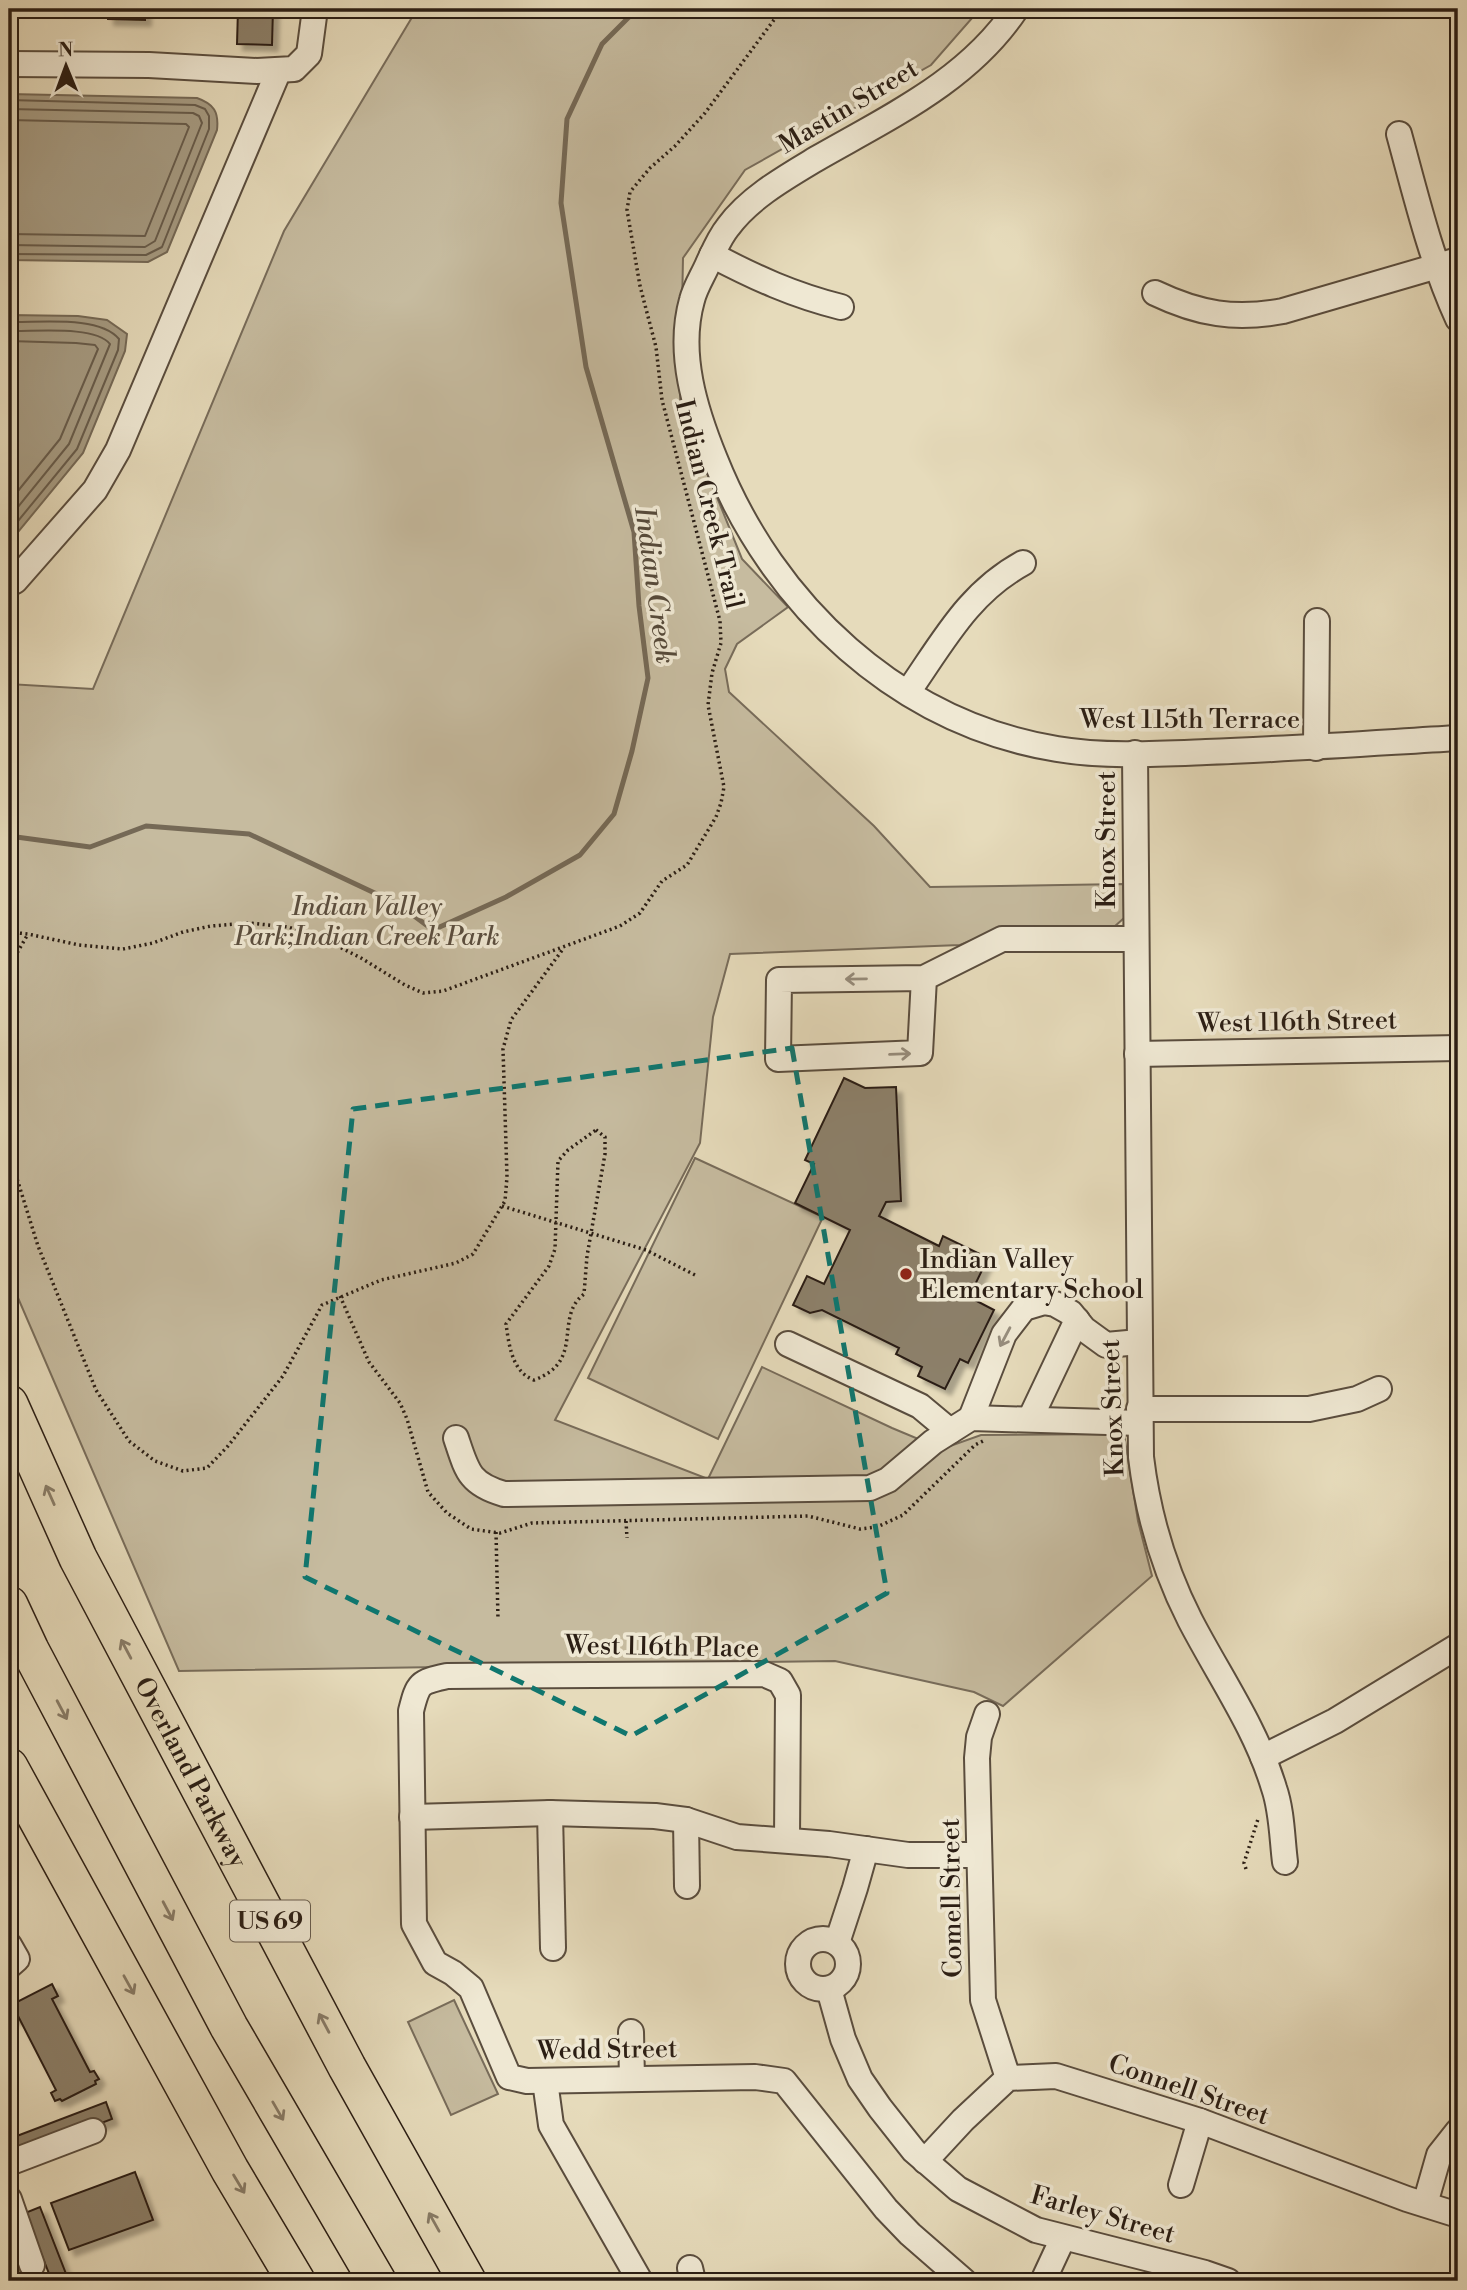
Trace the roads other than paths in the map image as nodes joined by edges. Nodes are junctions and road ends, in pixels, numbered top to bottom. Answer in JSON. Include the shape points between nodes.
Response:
{"nodes":[{"id":1,"x":315,"y":9,"type":"edge"},
{"id":2,"x":1016,"y":9,"type":"edge"},
{"id":3,"x":9,"y":64,"type":"edge"},
{"id":4,"x":279,"y":70,"type":"junction"},
{"id":5,"x":1399,"y":134,"type":"dead end"},
{"id":6,"x":712,"y":255,"type":"junction"},
{"id":7,"x":1448,"y":263,"type":"edge"},
{"id":8,"x":1156,"y":293,"type":"dead end"},
{"id":9,"x":841,"y":307,"type":"dead end"},
{"id":10,"x":1458,"y":319,"type":"edge"},
{"id":11,"x":716,"y":464,"type":"joint"},
{"id":12,"x":1023,"y":563,"type":"dead end"},
{"id":13,"x":9,"y":584,"type":"edge"},
{"id":14,"x":1317,"y":621,"type":"dead end"},
{"id":15,"x":908,"y":692,"type":"junction"},
{"id":16,"x":1458,"y":738,"type":"edge"},
{"id":17,"x":1316,"y":748,"type":"junction"},
{"id":18,"x":1135,"y":753,"type":"junction"},
{"id":19,"x":1136,"y":939,"type":"junction"},
{"id":20,"x":924,"y":978,"type":"junction"},
{"id":21,"x":1458,"y":1048,"type":"edge"},
{"id":22,"x":1137,"y":1054,"type":"junction"},
{"id":23,"x":1077,"y":1320,"type":"junction"},
{"id":24,"x":1139,"y":1342,"type":"junction"},
{"id":25,"x":788,"y":1344,"type":"dead end"},
{"id":26,"x":1379,"y":1389,"type":"dead end"},
{"id":27,"x":9,"y":1404,"type":"edge"},
{"id":28,"x":1140,"y":1416,"type":"junction"},
{"id":29,"x":1030,"y":1419,"type":"junction"},
{"id":30,"x":961,"y":1424,"type":"junction"},
{"id":31,"x":456,"y":1438,"type":"dead end"},
{"id":32,"x":9,"y":1605,"type":"edge"},
{"id":33,"x":19,"y":1638,"type":"edge"},
{"id":34,"x":1458,"y":1646,"type":"edge"},
{"id":35,"x":424,"y":1681,"type":"joint"},
{"id":36,"x":987,"y":1714,"type":"dead end"},
{"id":37,"x":1263,"y":1756,"type":"junction"},
{"id":38,"x":9,"y":1767,"type":"edge"},
{"id":39,"x":9,"y":1804,"type":"edge"},
{"id":40,"x":550,"y":1813,"type":"junction"},
{"id":41,"x":412,"y":1817,"type":"junction"},
{"id":42,"x":686,"y":1820,"type":"junction"},
{"id":43,"x":786,"y":1840,"type":"junction"},
{"id":44,"x":866,"y":1849,"type":"junction"},
{"id":45,"x":979,"y":1855,"type":"junction"},
{"id":46,"x":1285,"y":1862,"type":"dead end"},
{"id":47,"x":687,"y":1886,"type":"dead end"},
{"id":48,"x":96,"y":1925,"type":"junction"},
{"id":49,"x":837,"y":1943,"type":"junction"},
{"id":50,"x":9,"y":1945,"type":"edge"},
{"id":51,"x":553,"y":1948,"type":"dead end"},
{"id":52,"x":9,"y":1966,"type":"edge"},
{"id":53,"x":829,"y":1989,"type":"junction"},
{"id":54,"x":631,"y":2032,"type":"dead end"},
{"id":55,"x":1009,"y":2078,"type":"junction"},
{"id":56,"x":632,"y":2079,"type":"junction"},
{"id":57,"x":545,"y":2081,"type":"junction"},
{"id":58,"x":1200,"y":2121,"type":"junction"},
{"id":59,"x":93,"y":2131,"type":"dead end"},
{"id":60,"x":1458,"y":2131,"type":"edge"},
{"id":61,"x":925,"y":2161,"type":"junction"},
{"id":62,"x":9,"y":2163,"type":"edge"},
{"id":63,"x":1181,"y":2185,"type":"dead end"},
{"id":64,"x":9,"y":2199,"type":"edge"},
{"id":65,"x":1425,"y":2204,"type":"junction"},
{"id":66,"x":1458,"y":2215,"type":"edge"},
{"id":67,"x":1063,"y":2238,"type":"junction"},
{"id":68,"x":32,"y":2264,"type":"dead end"},
{"id":69,"x":296,"y":2281,"type":"edge"},
{"id":70,"x":377,"y":2281,"type":"edge"},
{"id":71,"x":467,"y":2281,"type":"edge"},
{"id":72,"x":640,"y":2281,"type":"edge"},
{"id":73,"x":964,"y":2281,"type":"edge"},
{"id":74,"x":1044,"y":2281,"type":"edge"},
{"id":75,"x":1228,"y":2281,"type":"edge"}],
"edges":[{"from":1,"to":4,"type":"street","via":[[309,54],[294,69]]},
{"from":2,"to":6,"type":"street","name":"Mastin Street","via":[[993,39],[949,80],[762,193],[728,226]]},
{"from":3,"to":4,"type":"street"},
{"from":4,"to":13,"type":"street","via":[[118,450],[95,490]]},
{"from":5,"to":7,"type":"street"},
{"from":6,"to":9,"type":"street","via":[[802,297]]},
{"from":6,"to":11,"type":"street","name":"Mastin Street","via":[[693,296],[686,347],[691,384]]},
{"from":7,"to":8,"type":"street","via":[[1260,316],[1205,312]]},
{"from":7,"to":10,"type":"street"},
{"from":11,"to":15,"type":"street","name":"West 115th Terrace","via":[[756,543],[788,587],[855,656]]},
{"from":12,"to":15,"type":"street","via":[[969,605]]},
{"from":14,"to":17,"type":"street","name":"West 115th Terrace"},
{"from":15,"to":18,"type":"street","name":"West 115th Terrace","via":[[948,716],[1019,741],[1059,749]]},
{"from":16,"to":17,"type":"street","name":"West 115th Terrace"},
{"from":17,"to":18,"type":"street","name":"West 115th Terrace"},
{"from":18,"to":19,"type":"street","name":"Knox Street"},
{"from":19,"to":20,"type":"street","via":[[1002,939]]},
{"from":19,"to":22,"type":"street","name":"Knox Street"},
{"from":20,"to":20,"type":"street","one_way":true,"via":[[779,980],[778,1059],[920,1053]]},
{"from":21,"to":22,"type":"street","name":"West 116th Street"},
{"from":22,"to":24,"type":"street","name":"Knox Street"},
{"from":23,"to":24,"type":"street","via":[[1106,1345]]},
{"from":23,"to":29,"type":"street"},
{"from":23,"to":30,"type":"street","one_way":true,"via":[[1044,1301],[1024,1308],[1004,1334]]},
{"from":24,"to":28,"type":"street","name":"Knox Street"},
{"from":25,"to":30,"type":"street"},
{"from":26,"to":28,"type":"street","via":[[1357,1399],[1309,1409]]},
{"from":71,"to":27,"type":"highway","name":"Overland Parkway","number":"US 69","one_way":true,"via":[[347,2067],[78,1558]]},
{"from":28,"to":29,"type":"street"},
{"from":28,"to":37,"type":"street","name":"Knox Street","via":[[1144,1479],[1166,1568]]},
{"from":29,"to":30,"type":"street"},
{"from":30,"to":31,"type":"street","via":[[888,1480],[870,1488],[504,1494],[485,1489],[467,1471]]},
{"from":32,"to":33,"type":"highway"},
{"from":33,"to":70,"type":"highway","one_way":true,"via":[[229,2027]]},
{"from":34,"to":37,"type":"street","via":[[1335,1721]]},
{"from":35,"to":41,"type":"street","name":"Wedd Street","via":[[416,1688],[411,1711]]},
{"from":35,"to":43,"type":"street","name":"West 116th Place","via":[[447,1676],[772,1677],[788,1695]]},
{"from":36,"to":45,"type":"street","name":"Comell Street","via":[[977,1758]]},
{"from":37,"to":46,"type":"street","name":"Knox Street","via":[[1275,1790]]},
{"from":38,"to":48,"type":"highway"},
{"from":39,"to":48,"type":"highway"},
{"from":40,"to":41,"type":"street"},
{"from":40,"to":42,"type":"street"},
{"from":40,"to":51,"type":"street"},
{"from":41,"to":57,"type":"street","name":"Wedd Street","via":[[414,1924],[424,1944],[435,1963],[471,1988],[509,2077]]},
{"from":42,"to":43,"type":"street","via":[[737,1838]]},
{"from":42,"to":47,"type":"street"},
{"from":43,"to":44,"type":"street"},
{"from":44,"to":45,"type":"street"},
{"from":44,"to":49,"type":"street"},
{"from":45,"to":55,"type":"street","name":"Comell Street","via":[[983,2000]]},
{"from":48,"to":69,"type":"highway","one_way":true,"via":[[230,2171]]},
{"from":49,"to":53,"type":"street","via":[[845,1950],[849,1969],[838,1986]]},
{"from":49,"to":53,"type":"street","via":[[818,1939],[808,1944],[798,1960],[802,1979],[819,1990]]},
{"from":50,"to":52,"type":"street","via":[[17,1959]]},
{"from":53,"to":61,"type":"street","name":"Farley Street","via":[[860,2079]]},
{"from":54,"to":56,"type":"street"},
{"from":55,"to":58,"type":"street","name":"Connell Street","via":[[1056,2076]]},
{"from":55,"to":61,"type":"street"},
{"from":56,"to":57,"type":"street","name":"Wedd Street"},
{"from":56,"to":73,"type":"street","name":"Wedd Street","via":[[755,2077],[785,2081],[886,2209]]},
{"from":57,"to":72,"type":"street","via":[[551,2125]]},
{"from":58,"to":63,"type":"street"},
{"from":58,"to":65,"type":"street","name":"Connell Street"},
{"from":59,"to":62,"type":"street"},
{"from":60,"to":65,"type":"street","via":[[1439,2155]]},
{"from":61,"to":67,"type":"street","name":"Farley Street","via":[[958,2189],[994,2210]]},
{"from":64,"to":68,"type":"street"},
{"from":65,"to":66,"type":"street","name":"Connell Street"},
{"from":67,"to":74,"type":"street"},
{"from":67,"to":75,"type":"street","name":"Farley Street"}]}
